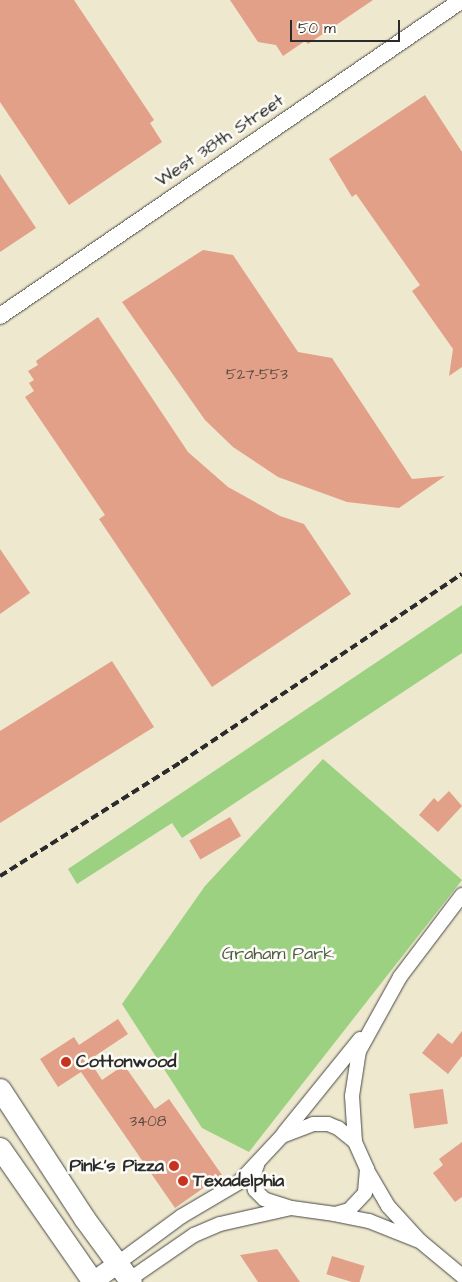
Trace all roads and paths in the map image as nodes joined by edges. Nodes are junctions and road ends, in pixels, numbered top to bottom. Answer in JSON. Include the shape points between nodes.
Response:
{"nodes":[{"id":1,"x":462,"y":0,"type":"edge"},
{"id":2,"x":0,"y":316,"type":"edge"},
{"id":3,"x":462,"y":896,"type":"edge"},
{"id":4,"x":371,"y":1024,"type":"junction"},
{"id":5,"x":0,"y":1089,"type":"edge"},
{"id":6,"x":282,"y":1136,"type":"junction"},
{"id":7,"x":355,"y":1142,"type":"junction"},
{"id":8,"x":0,"y":1148,"type":"edge"},
{"id":9,"x":257,"y":1165,"type":"junction"},
{"id":10,"x":367,"y":1169,"type":"junction"},
{"id":11,"x":291,"y":1208,"type":"junction"},
{"id":12,"x":334,"y":1214,"type":"junction"},
{"id":13,"x":420,"y":1241,"type":"junction"},
{"id":14,"x":462,"y":1276,"type":"edge"},
{"id":15,"x":126,"y":1277,"type":"edge"},
{"id":16,"x":92,"y":1282,"type":"edge"}],
"edges":[{"from":1,"to":2,"type":"street","name":"West 38th Street"},
{"from":3,"to":4,"type":"street","via":[[400,977]]},
{"from":4,"to":6,"type":"street"},
{"from":4,"to":7,"type":"street","via":[[354,1072]]},
{"from":5,"to":15,"type":"main road"},
{"from":6,"to":7,"type":"street","via":[[313,1124],[328,1124]]},
{"from":6,"to":9,"type":"street"},
{"from":7,"to":10,"type":"street"},
{"from":8,"to":16,"type":"main road"},
{"from":9,"to":11,"type":"street","via":[[252,1178],[259,1196]]},
{"from":9,"to":15,"type":"street","via":[[238,1183],[182,1216]]},
{"from":10,"to":12,"type":"street","via":[[365,1193],[358,1204]]},
{"from":10,"to":13,"type":"street","via":[[388,1206]]},
{"from":11,"to":12,"type":"street"},
{"from":11,"to":15,"type":"street","via":[[220,1224],[194,1235]]},
{"from":12,"to":13,"type":"street","via":[[369,1221]]},
{"from":13,"to":14,"type":"street"},
{"from":15,"to":16,"type":"main road"}]}
